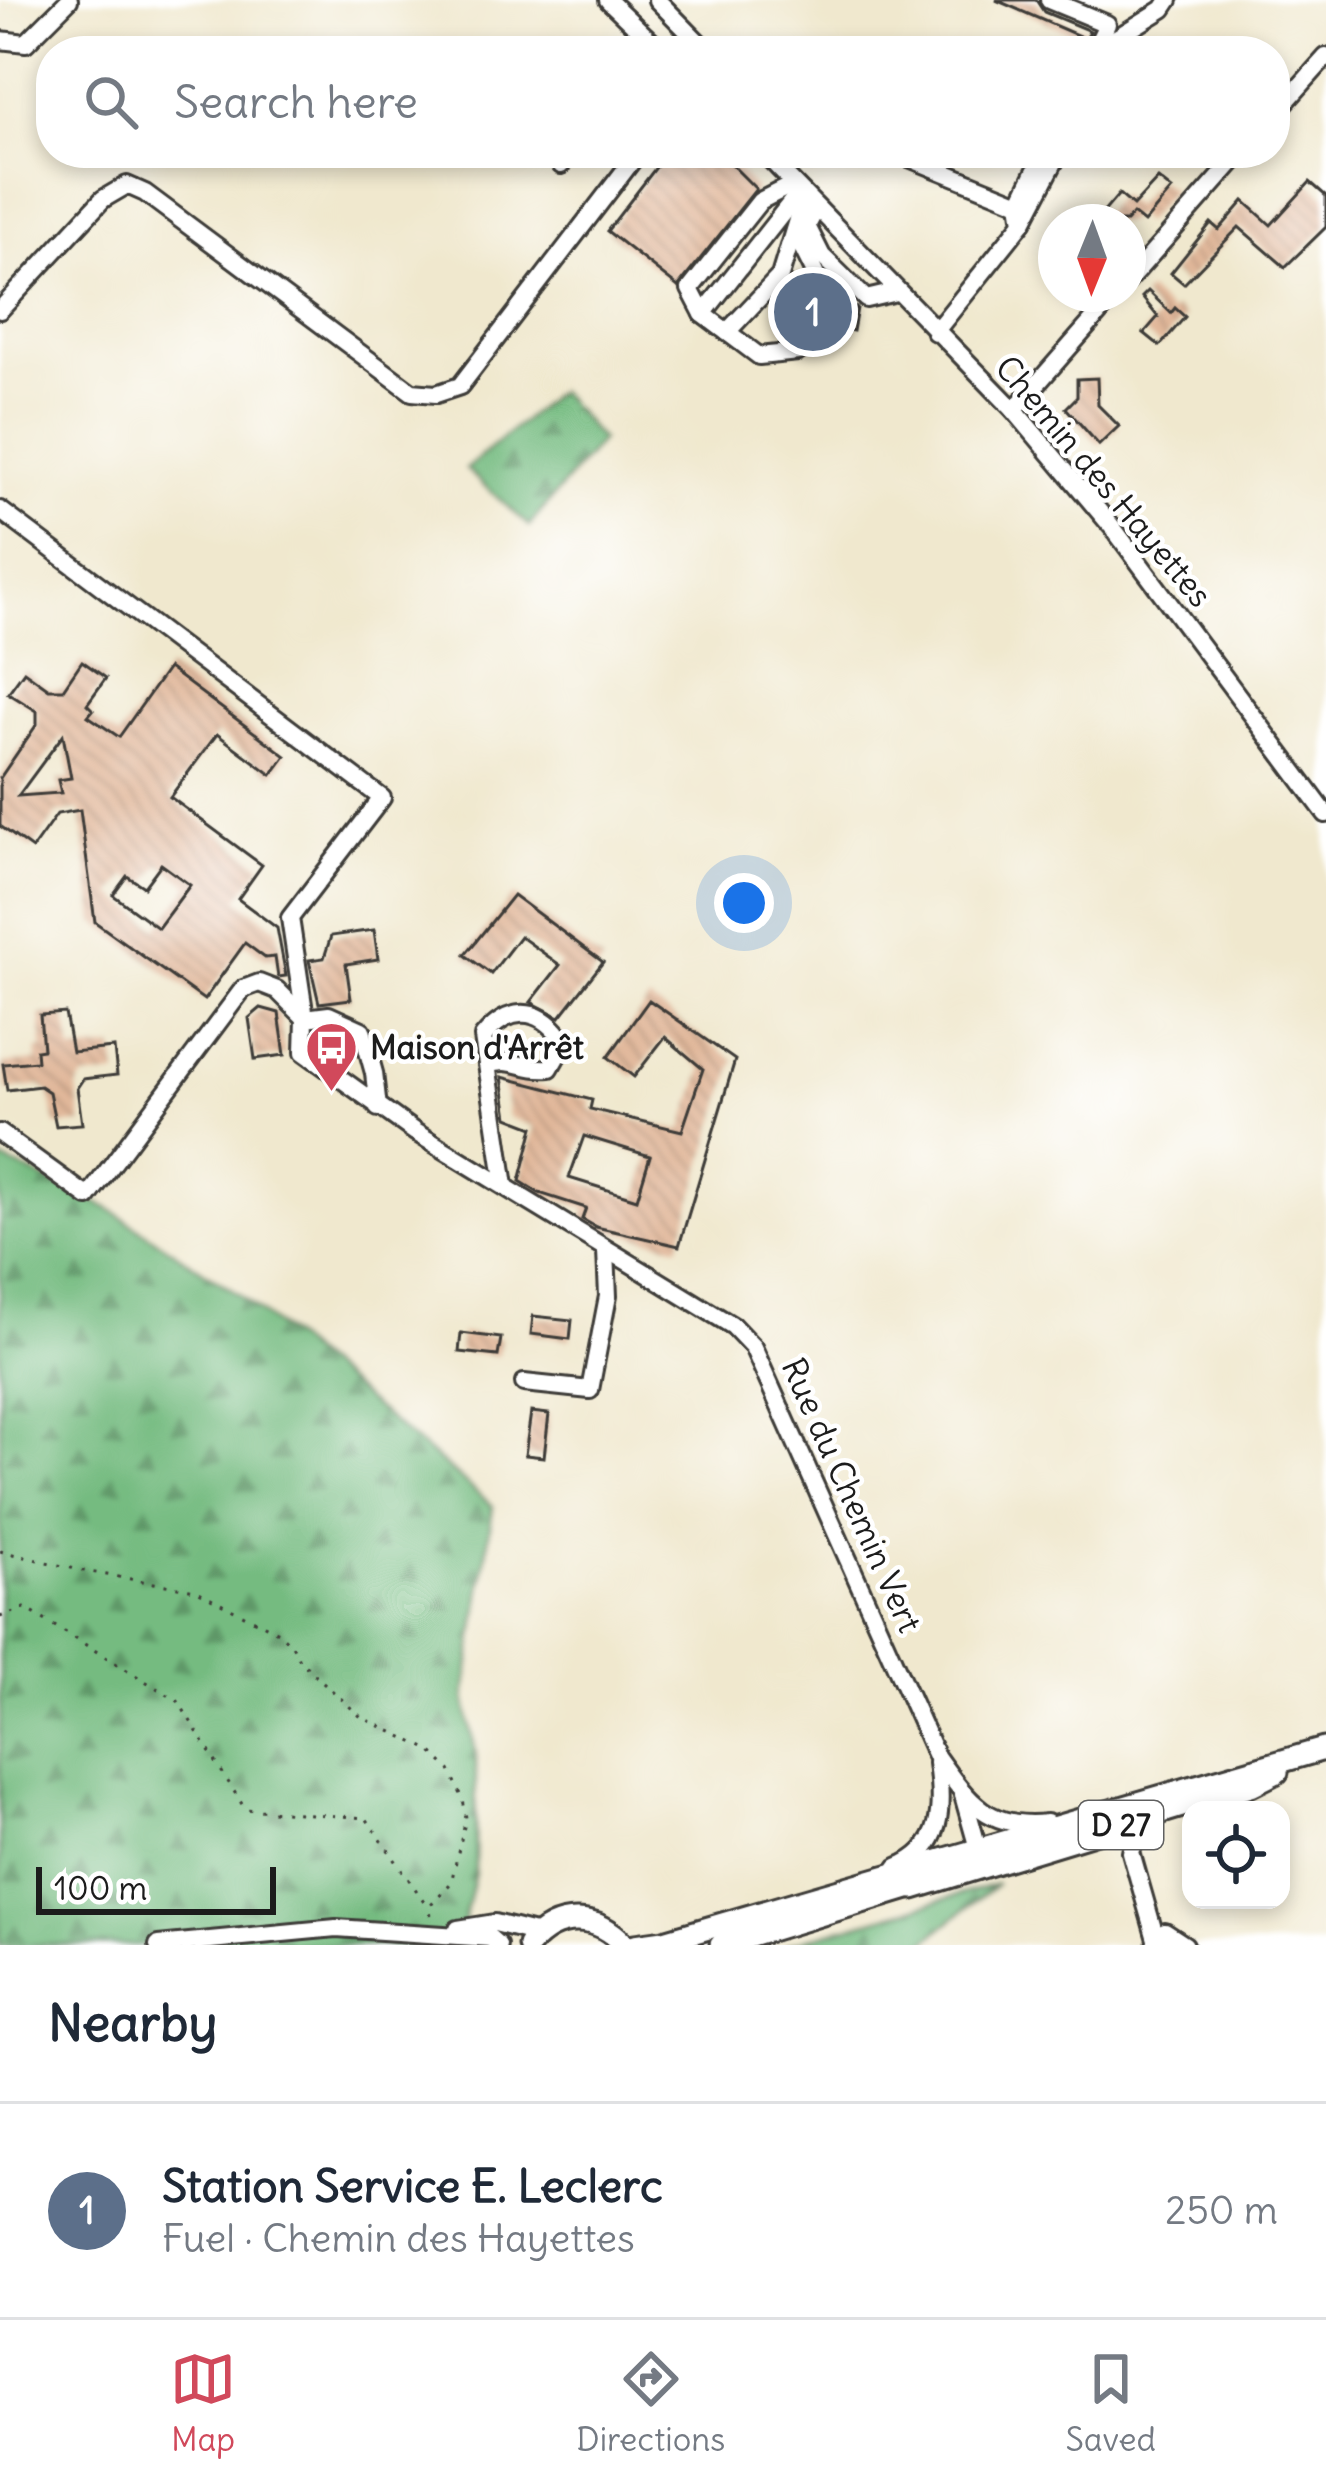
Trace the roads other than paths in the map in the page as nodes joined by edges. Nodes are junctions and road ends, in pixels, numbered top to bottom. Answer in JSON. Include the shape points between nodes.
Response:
{"nodes":[{"id":1,"x":69,"y":0,"type":"edge"},
{"id":2,"x":608,"y":0,"type":"edge"},
{"id":3,"x":657,"y":0,"type":"edge"},
{"id":4,"x":1049,"y":0,"type":"edge"},
{"id":5,"x":1169,"y":0,"type":"edge"},
{"id":6,"x":641,"y":36,"type":"edge"},
{"id":7,"x":692,"y":36,"type":"edge"},
{"id":8,"x":1101,"y":36,"type":"edge"},
{"id":9,"x":1119,"y":36,"type":"edge"},
{"id":10,"x":0,"y":40,"type":"edge"},
{"id":11,"x":1326,"y":57,"type":"edge"},
{"id":12,"x":1290,"y":97,"type":"edge"},
{"id":13,"x":627,"y":168,"type":"edge"},
{"id":14,"x":778,"y":168,"type":"edge"},
{"id":15,"x":929,"y":168,"type":"edge"},
{"id":16,"x":1038,"y":168,"type":"edge"},
{"id":17,"x":1052,"y":168,"type":"edge"},
{"id":18,"x":1228,"y":168,"type":"edge"},
{"id":19,"x":803,"y":195,"type":"junction"},
{"id":20,"x":1021,"y":212,"type":"junction"},
{"id":21,"x":794,"y":231,"type":"junction"},
{"id":22,"x":727,"y":242,"type":"junction"},
{"id":23,"x":1146,"y":261,"type":"edge"},
{"id":24,"x":739,"y":269,"type":"junction"},
{"id":25,"x":896,"y":292,"type":"junction"},
{"id":26,"x":810,"y":299,"type":"dead end"},
{"id":27,"x":0,"y":310,"type":"edge"},
{"id":28,"x":1100,"y":312,"type":"edge"},
{"id":29,"x":805,"y":322,"type":"dead end"},
{"id":30,"x":727,"y":332,"type":"junction"},
{"id":31,"x":935,"y":332,"type":"junction"},
{"id":32,"x":1014,"y":410,"type":"junction"},
{"id":33,"x":0,"y":510,"type":"edge"},
{"id":34,"x":1326,"y":814,"type":"edge"},
{"id":35,"x":305,"y":1018,"type":"junction"},
{"id":36,"x":487,"y":1065,"type":"junction"},
{"id":37,"x":378,"y":1108,"type":"junction"},
{"id":38,"x":0,"y":1133,"type":"edge"},
{"id":39,"x":505,"y":1186,"type":"junction"},
{"id":40,"x":606,"y":1251,"type":"junction"},
{"id":41,"x":646,"y":1274,"type":"junction"},
{"id":42,"x":608,"y":1296,"type":"junction"},
{"id":43,"x":524,"y":1383,"type":"dead end"},
{"id":44,"x":1325,"y":1748,"type":"edge"},
{"id":45,"x":936,"y":1756,"type":"junction"},
{"id":46,"x":962,"y":1792,"type":"junction"},
{"id":47,"x":1122,"y":1806,"type":"junction"},
{"id":48,"x":1142,"y":1819,"type":"junction"},
{"id":49,"x":1097,"y":1832,"type":"junction"},
{"id":50,"x":979,"y":1852,"type":"junction"},
{"id":51,"x":1131,"y":1852,"type":"junction"},
{"id":52,"x":841,"y":1887,"type":"junction"},
{"id":53,"x":913,"y":1888,"type":"junction"},
{"id":54,"x":431,"y":1933,"type":"junction"},
{"id":55,"x":534,"y":1939,"type":"edge"},
{"id":56,"x":1156,"y":1944,"type":"edge"},
{"id":57,"x":158,"y":1945,"type":"edge"},
{"id":58,"x":498,"y":1945,"type":"edge"},
{"id":59,"x":625,"y":1945,"type":"edge"},
{"id":60,"x":635,"y":1945,"type":"edge"},
{"id":61,"x":721,"y":1945,"type":"edge"},
{"id":62,"x":1185,"y":1945,"type":"edge"}],
"edges":[{"from":1,"to":10,"type":"street","via":[[26,44]]},
{"from":2,"to":6,"type":"street"},
{"from":3,"to":7,"type":"street"},
{"from":4,"to":8,"type":"street","via":[[1107,24]]},
{"from":5,"to":9,"type":"street"},
{"from":11,"to":12,"type":"street"},
{"from":13,"to":27,"type":"street","via":[[460,386],[436,394],[412,392],[127,185],[104,199]]},
{"from":14,"to":19,"type":"street","name":"Chemin des Hayettes"},
{"from":15,"to":20,"type":"street"},
{"from":16,"to":20,"type":"street"},
{"from":17,"to":20,"type":"street"},
{"from":18,"to":23,"type":"street"},
{"from":19,"to":21,"type":"street"},
{"from":19,"to":22,"type":"street"},
{"from":19,"to":24,"type":"street"},
{"from":19,"to":25,"type":"street","name":"Chemin des Hayettes"},
{"from":19,"to":25,"type":"street","via":[[822,256],[866,299]]},
{"from":20,"to":31,"type":"street"},
{"from":21,"to":26,"type":"street","via":[[815,273]]},
{"from":21,"to":30,"type":"street","via":[[781,276]]},
{"from":22,"to":24,"type":"street"},
{"from":22,"to":24,"type":"street"},
{"from":22,"to":24,"type":"street"},
{"from":22,"to":24,"type":"street"},
{"from":22,"to":24,"type":"street","via":[[690,289]]},
{"from":24,"to":30,"type":"street"},
{"from":25,"to":31,"type":"street","name":"Chemin des Hayettes"},
{"from":28,"to":32,"type":"street"},
{"from":29,"to":30,"type":"street","via":[[798,352],[759,356]]},
{"from":31,"to":32,"type":"street","name":"Chemin des Hayettes"},
{"from":32,"to":34,"type":"street","name":"Chemin des Hayettes","via":[[1113,528]]},
{"from":33,"to":35,"type":"street","via":[[382,798],[290,919]]},
{"from":35,"to":37,"type":"street","name":"Rue du Chemin Vert","via":[[304,1052]]},
{"from":35,"to":37,"type":"street","via":[[328,1015],[362,1030]]},
{"from":35,"to":38,"type":"street","via":[[277,990],[259,983],[243,989],[88,1197]]},
{"from":36,"to":36,"type":"street","via":[[483,1037],[506,1016],[528,1012],[561,1037],[550,1068],[505,1059]]},
{"from":36,"to":39,"type":"street"},
{"from":37,"to":39,"type":"street","name":"Rue du Chemin Vert"},
{"from":39,"to":40,"type":"street","name":"Rue du Chemin Vert"},
{"from":40,"to":41,"type":"street","name":"Rue du Chemin Vert"},
{"from":40,"to":42,"type":"street"},
{"from":41,"to":42,"type":"street"},
{"from":41,"to":45,"type":"street","name":"Rue du Chemin Vert","via":[[753,1346]]},
{"from":42,"to":43,"type":"street","via":[[590,1390]]},
{"from":44,"to":47,"type":"main road","number":"D 27"},
{"from":44,"to":48,"type":"main road","number":"D 27","via":[[1251,1785]]},
{"from":45,"to":46,"type":"street"},
{"from":45,"to":52,"type":"street","via":[[943,1802],[932,1838],[906,1864]]},
{"from":46,"to":47,"type":"street","via":[[1013,1826]]},
{"from":46,"to":50,"type":"street"},
{"from":47,"to":50,"type":"main road","number":"D 27"},
{"from":48,"to":49,"type":"main road","number":"D 27"},
{"from":48,"to":51,"type":"street"},
{"from":49,"to":51,"type":"street"},
{"from":49,"to":53,"type":"main road","number":"D 27"},
{"from":50,"to":52,"type":"main road","number":"D 27"},
{"from":50,"to":53,"type":"main road"},
{"from":51,"to":56,"type":"street"},
{"from":52,"to":60,"type":"main road","number":"D 27"},
{"from":53,"to":61,"type":"main road","number":"D 27"},
{"from":54,"to":55,"type":"street","via":[[495,1923]]},
{"from":54,"to":57,"type":"street","via":[[336,1928]]},
{"from":54,"to":58,"type":"street"},
{"from":55,"to":59,"type":"main road","via":[[575,1919],[595,1922]]},
{"from":56,"to":62,"type":"street","via":[[1165,1932]]}]}
